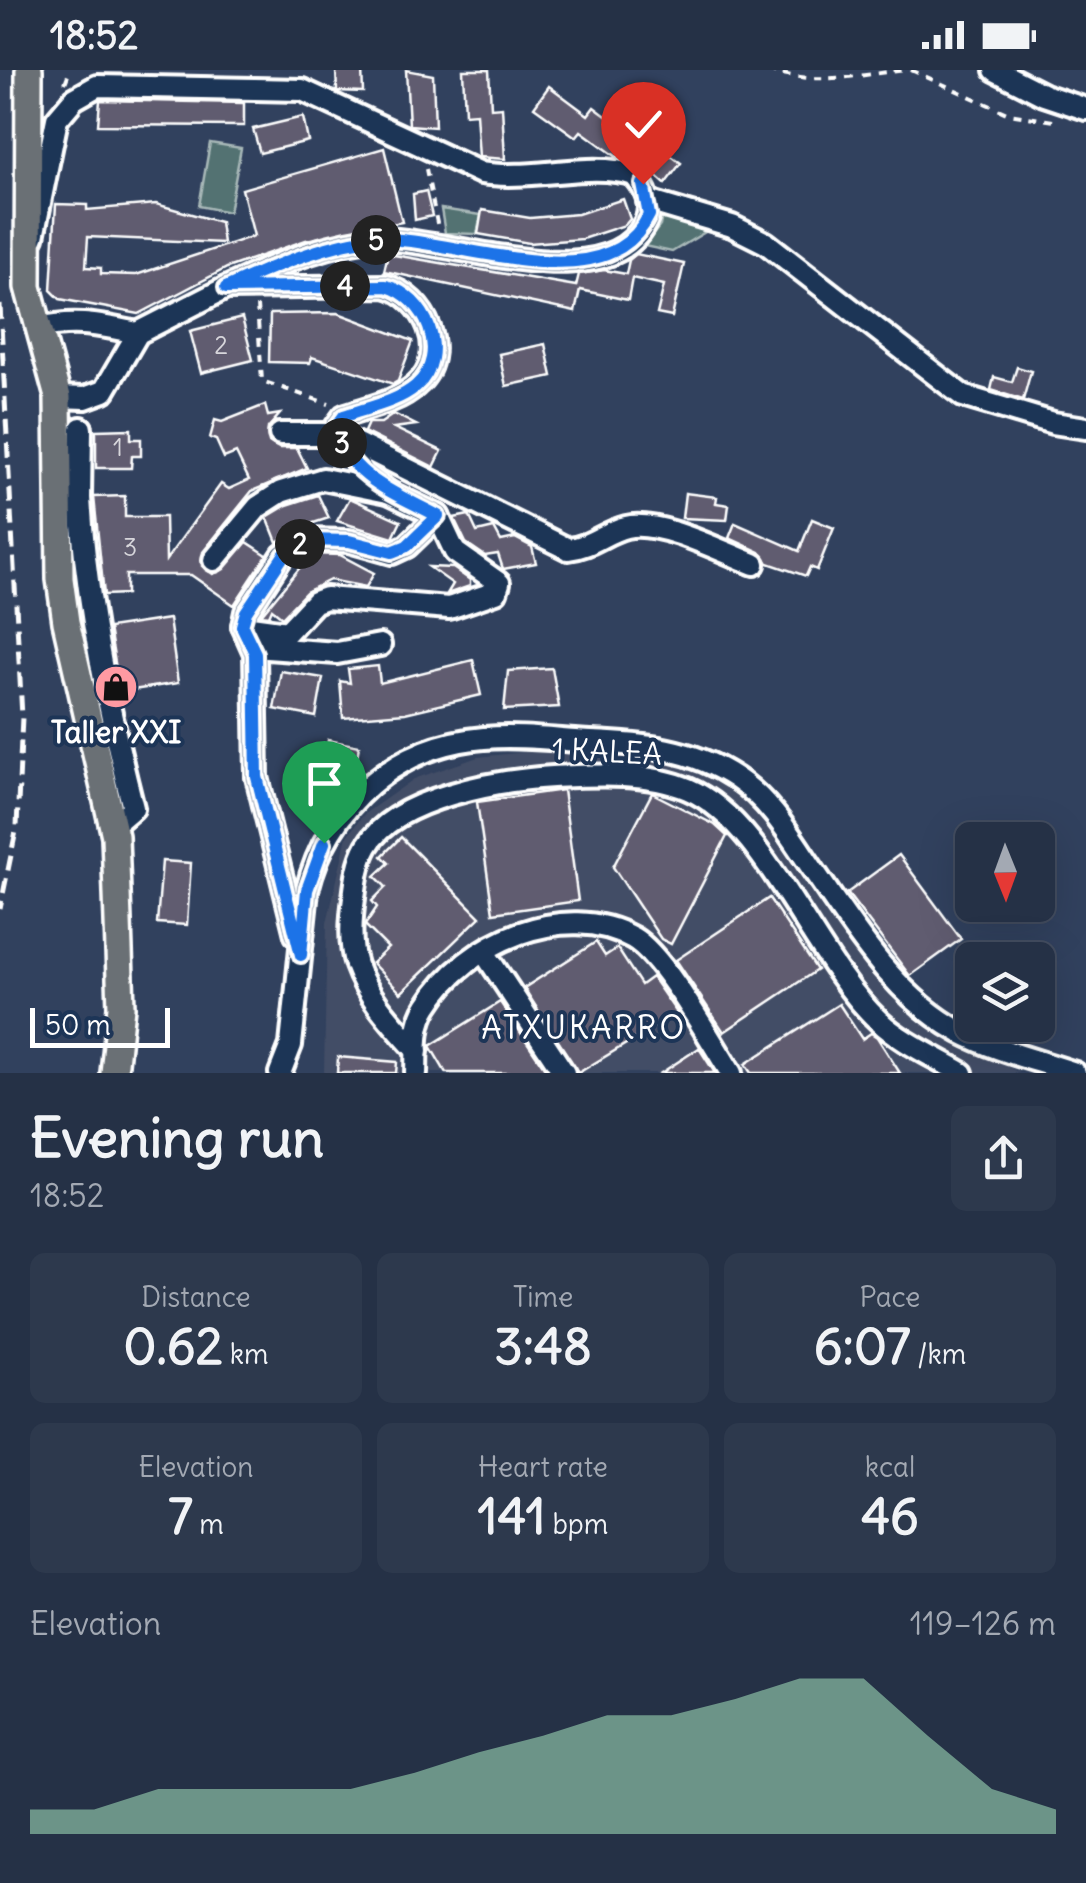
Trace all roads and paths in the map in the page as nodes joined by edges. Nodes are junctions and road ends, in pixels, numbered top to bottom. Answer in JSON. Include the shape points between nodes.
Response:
{"nodes":[{"id":1,"x":29,"y":70,"type":"edge"},
{"id":2,"x":767,"y":70,"type":"edge"},
{"id":3,"x":909,"y":70,"type":"edge"},
{"id":4,"x":995,"y":70,"type":"edge"},
{"id":5,"x":1033,"y":79,"type":"edge"},
{"id":6,"x":1060,"y":101,"type":"junction"},
{"id":7,"x":1086,"y":109,"type":"edge"},
{"id":8,"x":424,"y":164,"type":"dead end"},
{"id":9,"x":648,"y":201,"type":"junction"},
{"id":10,"x":438,"y":230,"type":"dead end"},
{"id":11,"x":26,"y":256,"type":"junction"},
{"id":12,"x":226,"y":288,"type":"junction"},
{"id":13,"x":258,"y":318,"type":"dead end"},
{"id":14,"x":39,"y":328,"type":"junction"},
{"id":15,"x":115,"y":328,"type":"junction"},
{"id":16,"x":138,"y":333,"type":"junction"},
{"id":17,"x":124,"y":353,"type":"junction"},
{"id":18,"x":58,"y":397,"type":"junction"},
{"id":19,"x":340,"y":425,"type":"junction"},
{"id":20,"x":81,"y":428,"type":"dead end"},
{"id":21,"x":1086,"y":428,"type":"edge"},
{"id":22,"x":280,"y":434,"type":"dead end"},
{"id":23,"x":388,"y":492,"type":"junction"},
{"id":24,"x":69,"y":493,"type":"junction"},
{"id":25,"x":438,"y":516,"type":"junction"},
{"id":26,"x":214,"y":560,"type":"dead end"},
{"id":27,"x":754,"y":564,"type":"dead end"},
{"id":28,"x":242,"y":626,"type":"junction"},
{"id":29,"x":380,"y":645,"type":"dead end"},
{"id":30,"x":253,"y":646,"type":"junction"},
{"id":31,"x":484,"y":952,"type":"junction"},
{"id":32,"x":301,"y":955,"type":"junction"},
{"id":33,"x":416,"y":1062,"type":"edge"},
{"id":34,"x":114,"y":1073,"type":"edge"},
{"id":35,"x":280,"y":1073,"type":"edge"},
{"id":36,"x":564,"y":1073,"type":"edge"},
{"id":37,"x":731,"y":1073,"type":"edge"},
{"id":38,"x":962,"y":1073,"type":"edge"},
{"id":39,"x":1075,"y":1073,"type":"edge"}],
"edges":[{"from":1,"to":11,"type":"main road"},
{"from":2,"to":3,"type":"path","via":[[834,82]]},
{"from":3,"to":6,"type":"path","via":[[1009,114],[1054,120]]},
{"from":4,"to":5,"type":"street"},
{"from":5,"to":6,"type":"street"},
{"from":6,"to":7,"type":"street"},
{"from":8,"to":10,"type":"path"},
{"from":9,"to":11,"type":"street","via":[[634,175],[613,168],[512,178],[481,172],[302,90],[109,85],[74,99],[57,119],[39,223]]},
{"from":9,"to":12,"type":"street","via":[[649,215],[629,244],[588,258],[529,261],[436,243],[362,240],[270,267]]},
{"from":9,"to":21,"type":"street","via":[[766,243],[963,396]]},
{"from":11,"to":14,"type":"main road"},
{"from":12,"to":16,"type":"street"},
{"from":12,"to":19,"type":"street","via":[[386,286],[421,306],[431,344],[430,364],[418,385]]},
{"from":13,"to":19,"type":"path","via":[[262,380],[334,406]]},
{"from":14,"to":15,"type":"street","via":[[67,321]]},
{"from":14,"to":18,"type":"main road"},
{"from":15,"to":16,"type":"street"},
{"from":15,"to":17,"type":"street"},
{"from":16,"to":17,"type":"street"},
{"from":17,"to":18,"type":"street","via":[[104,391]]},
{"from":18,"to":24,"type":"main road"},
{"from":19,"to":22,"type":"street"},
{"from":19,"to":23,"type":"street","via":[[364,474]]},
{"from":19,"to":27,"type":"street","via":[[568,550],[626,527],[648,526]]},
{"from":20,"to":24,"type":"street"},
{"from":23,"to":25,"type":"street"},
{"from":23,"to":26,"type":"street","via":[[324,479],[305,482],[258,507]]},
{"from":24,"to":34,"type":"main road","via":[[60,579],[95,699],[120,908]]},
{"from":25,"to":28,"type":"street","via":[[392,552],[349,541],[305,540],[284,555]]},
{"from":25,"to":28,"type":"street","via":[[455,552],[493,576],[496,592],[449,608],[326,598],[287,632]]},
{"from":28,"to":30,"type":"street"},
{"from":29,"to":30,"type":"street","via":[[337,654]]},
{"from":30,"to":32,"type":"street","via":[[257,777]]},
{"from":31,"to":33,"type":"street","via":[[427,1006]]},
{"from":31,"to":36,"type":"street"},
{"from":31,"to":37,"type":"street","via":[[544,925],[588,921],[635,939],[672,981]]},
{"from":32,"to":35,"type":"street","via":[[291,1045]]},
{"from":32,"to":39,"type":"street","via":[[307,890],[324,843],[357,794],[402,762],[484,738],[648,745],[717,766],[760,797],[872,952],[933,1016],[991,1046]]},
{"from":33,"to":38,"type":"street","name":"1 KALEA","via":[[355,963],[350,924],[367,845],[394,818],[452,796],[518,780],[603,776],[685,788],[718,804],[880,1022]]}]}
